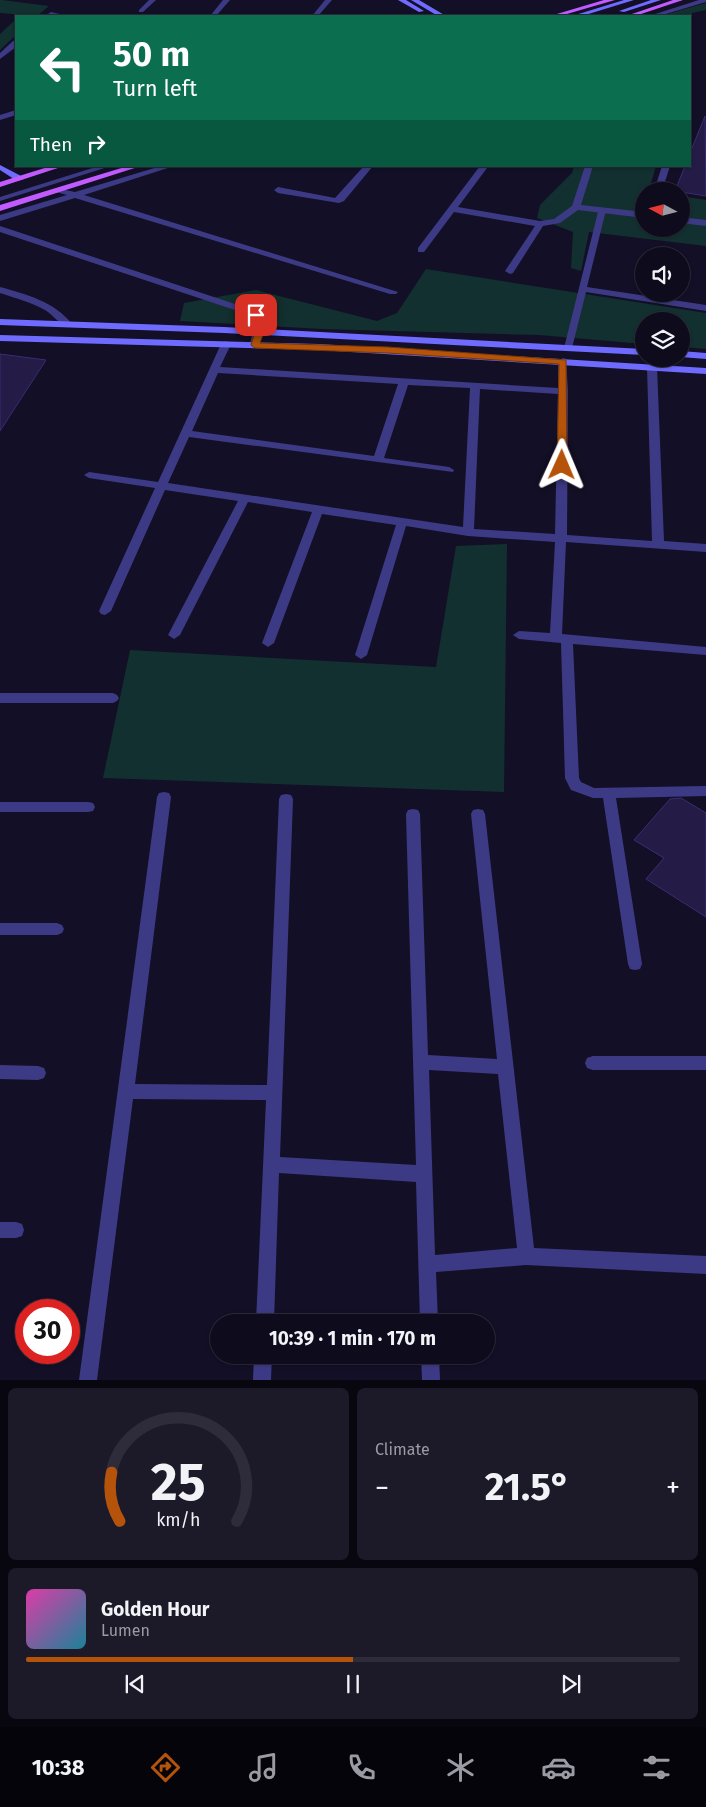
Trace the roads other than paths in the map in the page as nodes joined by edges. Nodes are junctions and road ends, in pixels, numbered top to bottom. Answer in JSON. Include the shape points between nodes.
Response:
{"nodes":[{"id":1,"x":153,"y":0,"type":"edge"},
{"id":2,"x":227,"y":0,"type":"edge"},
{"id":3,"x":329,"y":0,"type":"edge"},
{"id":4,"x":401,"y":0,"type":"edge"},
{"id":5,"x":414,"y":0,"type":"edge"},
{"id":6,"x":612,"y":0,"type":"edge"},
{"id":7,"x":631,"y":0,"type":"edge"},
{"id":8,"x":658,"y":0,"type":"edge"},
{"id":9,"x":680,"y":0,"type":"edge"},
{"id":10,"x":706,"y":0,"type":"edge"},
{"id":11,"x":141,"y":11,"type":"dead end"},
{"id":12,"x":214,"y":15,"type":"edge"},
{"id":13,"x":316,"y":15,"type":"edge"},
{"id":14,"x":428,"y":15,"type":"edge"},
{"id":15,"x":441,"y":15,"type":"edge"},
{"id":16,"x":557,"y":15,"type":"edge"},
{"id":17,"x":578,"y":15,"type":"edge"},
{"id":18,"x":606,"y":15,"type":"edge"},
{"id":19,"x":632,"y":15,"type":"edge"},
{"id":20,"x":655,"y":15,"type":"edge"},
{"id":21,"x":15,"y":44,"type":"edge"},
{"id":22,"x":0,"y":57,"type":"edge"},
{"id":23,"x":15,"y":107,"type":"edge"},
{"id":24,"x":4,"y":116,"type":"edge"},
{"id":25,"x":57,"y":167,"type":"edge"},
{"id":26,"x":83,"y":167,"type":"edge"},
{"id":27,"x":105,"y":167,"type":"edge"},
{"id":28,"x":134,"y":167,"type":"edge"},
{"id":29,"x":167,"y":167,"type":"edge"},
{"id":30,"x":368,"y":167,"type":"edge"},
{"id":31,"x":589,"y":167,"type":"edge"},
{"id":32,"x":666,"y":167,"type":"edge"},
{"id":33,"x":1,"y":168,"type":"edge"},
{"id":34,"x":483,"y":168,"type":"dead end"},
{"id":35,"x":20,"y":179,"type":"junction"},
{"id":36,"x":661,"y":182,"type":"edge"},
{"id":37,"x":0,"y":185,"type":"edge"},
{"id":38,"x":59,"y":190,"type":"junction"},
{"id":39,"x":278,"y":190,"type":"dead end"},
{"id":40,"x":0,"y":192,"type":"edge"},
{"id":41,"x":74,"y":195,"type":"junction"},
{"id":42,"x":0,"y":200,"type":"edge"},
{"id":43,"x":576,"y":207,"type":"junction"},
{"id":44,"x":0,"y":208,"type":"edge"},
{"id":45,"x":452,"y":209,"type":"junction"},
{"id":46,"x":602,"y":210,"type":"junction"},
{"id":47,"x":635,"y":214,"type":"edge"},
{"id":48,"x":0,"y":218,"type":"edge"},
{"id":49,"x":690,"y":221,"type":"edge"},
{"id":50,"x":706,"y":223,"type":"edge"},
{"id":51,"x":540,"y":224,"type":"junction"},
{"id":52,"x":0,"y":229,"type":"edge"},
{"id":53,"x":421,"y":250,"type":"dead end"},
{"id":54,"x":510,"y":271,"type":"dead end"},
{"id":55,"x":582,"y":289,"type":"junction"},
{"id":56,"x":0,"y":290,"type":"edge"},
{"id":57,"x":393,"y":292,"type":"dead end"},
{"id":58,"x":706,"y":308,"type":"edge"},
{"id":59,"x":0,"y":322,"type":"edge"},
{"id":60,"x":67,"y":324,"type":"junction"},
{"id":61,"x":259,"y":332,"type":"junction"},
{"id":62,"x":0,"y":338,"type":"edge"},
{"id":63,"x":226,"y":344,"type":"junction"},
{"id":64,"x":255,"y":345,"type":"junction"},
{"id":65,"x":568,"y":348,"type":"junction"},
{"id":66,"x":635,"y":352,"type":"edge"},
{"id":67,"x":690,"y":355,"type":"edge"},
{"id":68,"x":706,"y":356,"type":"edge"},
{"id":69,"x":563,"y":362,"type":"junction"},
{"id":70,"x":635,"y":366,"type":"edge"},
{"id":71,"x":652,"y":367,"type":"joint"},
{"id":72,"x":214,"y":370,"type":"junction"},
{"id":73,"x":706,"y":371,"type":"edge"},
{"id":74,"x":404,"y":382,"type":"junction"},
{"id":75,"x":474,"y":386,"type":"junction"},
{"id":76,"x":563,"y":391,"type":"junction"},
{"id":77,"x":186,"y":433,"type":"junction"},
{"id":78,"x":378,"y":460,"type":"junction"},
{"id":79,"x":449,"y":470,"type":"dead end"},
{"id":80,"x":89,"y":475,"type":"dead end"},
{"id":81,"x":162,"y":486,"type":"junction"},
{"id":82,"x":244,"y":498,"type":"junction"},
{"id":83,"x":318,"y":510,"type":"junction"},
{"id":84,"x":402,"y":522,"type":"junction"},
{"id":85,"x":468,"y":532,"type":"junction"},
{"id":86,"x":561,"y":538,"type":"junction"},
{"id":87,"x":658,"y":545,"type":"junction"},
{"id":88,"x":706,"y":548,"type":"edge"},
{"id":89,"x":104,"y":611,"type":"dead end"},
{"id":90,"x":174,"y":635,"type":"dead end"},
{"id":91,"x":518,"y":635,"type":"dead end"},
{"id":92,"x":561,"y":638,"type":"junction"},
{"id":93,"x":268,"y":643,"type":"dead end"},
{"id":94,"x":706,"y":650,"type":"edge"},
{"id":95,"x":361,"y":655,"type":"dead end"},
{"id":96,"x":0,"y":698,"type":"edge"},
{"id":97,"x":113,"y":698,"type":"dead end"},
{"id":98,"x":706,"y":791,"type":"edge"},
{"id":99,"x":608,"y":792,"type":"junction"},
{"id":100,"x":164,"y":797,"type":"dead end"},
{"id":101,"x":286,"y":799,"type":"dead end"},
{"id":102,"x":0,"y":807,"type":"edge"},
{"id":103,"x":88,"y":807,"type":"dead end"},
{"id":104,"x":413,"y":814,"type":"dead end"},
{"id":105,"x":478,"y":814,"type":"dead end"},
{"id":106,"x":0,"y":929,"type":"edge"},
{"id":107,"x":57,"y":929,"type":"dead end"},
{"id":108,"x":635,"y":964,"type":"dead end"},
{"id":109,"x":420,"y":1062,"type":"junction"},
{"id":110,"x":593,"y":1063,"type":"dead end"},
{"id":111,"x":706,"y":1063,"type":"edge"},
{"id":112,"x":505,"y":1067,"type":"junction"},
{"id":113,"x":0,"y":1072,"type":"edge"},
{"id":114,"x":38,"y":1073,"type":"dead end"},
{"id":115,"x":126,"y":1092,"type":"junction"},
{"id":116,"x":275,"y":1094,"type":"junction"},
{"id":117,"x":272,"y":1165,"type":"junction"},
{"id":118,"x":424,"y":1174,"type":"junction"},
{"id":119,"x":526,"y":1256,"type":"junction"},
{"id":120,"x":426,"y":1264,"type":"junction"},
{"id":121,"x":706,"y":1265,"type":"edge"},
{"id":122,"x":265,"y":1314,"type":"edge"},
{"id":123,"x":429,"y":1314,"type":"edge"},
{"id":124,"x":263,"y":1364,"type":"edge"},
{"id":125,"x":430,"y":1364,"type":"edge"},
{"id":126,"x":88,"y":1380,"type":"edge"},
{"id":127,"x":262,"y":1380,"type":"edge"},
{"id":128,"x":431,"y":1380,"type":"edge"}],
"edges":[{"from":1,"to":11,"type":"street"},
{"from":2,"to":12,"type":"street"},
{"from":3,"to":13,"type":"street"},
{"from":4,"to":14,"type":"street"},
{"from":5,"to":15,"type":"street"},
{"from":6,"to":16,"type":"main road"},
{"from":7,"to":17,"type":"street"},
{"from":8,"to":18,"type":"street"},
{"from":9,"to":19,"type":"main road"},
{"from":10,"to":20,"type":"street"},
{"from":21,"to":22,"type":"street"},
{"from":23,"to":24,"type":"street"},
{"from":25,"to":35,"type":"main road"},
{"from":26,"to":40,"type":"lane"},
{"from":27,"to":42,"type":"lane"},
{"from":28,"to":38,"type":"main road"},
{"from":29,"to":41,"type":"street"},
{"from":30,"to":39,"type":"street","via":[[336,201]]},
{"from":31,"to":43,"type":"street"},
{"from":32,"to":36,"type":"street"},
{"from":33,"to":35,"type":"street"},
{"from":34,"to":45,"type":"street"},
{"from":35,"to":37,"type":"main road"},
{"from":38,"to":41,"type":"street"},
{"from":38,"to":44,"type":"main road"},
{"from":41,"to":48,"type":"street"},
{"from":41,"to":57,"type":"street"},
{"from":43,"to":46,"type":"street"},
{"from":43,"to":51,"type":"street","via":[[557,221]]},
{"from":45,"to":51,"type":"street"},
{"from":45,"to":53,"type":"street"},
{"from":46,"to":47,"type":"street"},
{"from":46,"to":55,"type":"lane"},
{"from":49,"to":50,"type":"street"},
{"from":51,"to":54,"type":"street"},
{"from":52,"to":61,"type":"street","via":[[250,312],[260,319]]},
{"from":55,"to":58,"type":"lane"},
{"from":55,"to":65,"type":"lane"},
{"from":56,"to":60,"type":"street","via":[[52,310]]},
{"from":59,"to":60,"type":"street"},
{"from":60,"to":61,"type":"street"},
{"from":61,"to":64,"type":"street"},
{"from":61,"to":65,"type":"street"},
{"from":62,"to":63,"type":"street"},
{"from":63,"to":64,"type":"street"},
{"from":63,"to":72,"type":"street"},
{"from":64,"to":69,"type":"street"},
{"from":65,"to":66,"type":"street"},
{"from":67,"to":68,"type":"street"},
{"from":69,"to":70,"type":"street"},
{"from":69,"to":76,"type":"street"},
{"from":71,"to":73,"type":"street"},
{"from":71,"to":87,"type":"street"},
{"from":72,"to":74,"type":"street"},
{"from":72,"to":77,"type":"street"},
{"from":74,"to":75,"type":"street"},
{"from":74,"to":78,"type":"street"},
{"from":75,"to":76,"type":"street"},
{"from":75,"to":85,"type":"street"},
{"from":76,"to":86,"type":"street"},
{"from":77,"to":78,"type":"street"},
{"from":77,"to":81,"type":"street"},
{"from":78,"to":79,"type":"street"},
{"from":80,"to":81,"type":"street"},
{"from":81,"to":82,"type":"street"},
{"from":81,"to":89,"type":"street"},
{"from":82,"to":83,"type":"street"},
{"from":82,"to":90,"type":"street"},
{"from":83,"to":84,"type":"street"},
{"from":83,"to":93,"type":"street"},
{"from":84,"to":85,"type":"street"},
{"from":84,"to":95,"type":"street"},
{"from":85,"to":86,"type":"street"},
{"from":86,"to":87,"type":"street"},
{"from":86,"to":92,"type":"street"},
{"from":87,"to":88,"type":"street"},
{"from":91,"to":92,"type":"street"},
{"from":92,"to":94,"type":"street"},
{"from":92,"to":99,"type":"street","via":[[572,778],[583,790]]},
{"from":96,"to":97,"type":"street"},
{"from":98,"to":99,"type":"street"},
{"from":99,"to":108,"type":"street"},
{"from":100,"to":115,"type":"street"},
{"from":101,"to":116,"type":"street"},
{"from":102,"to":103,"type":"street"},
{"from":104,"to":109,"type":"street"},
{"from":105,"to":112,"type":"street"},
{"from":106,"to":107,"type":"street"},
{"from":109,"to":112,"type":"street"},
{"from":109,"to":118,"type":"street"},
{"from":110,"to":111,"type":"street"},
{"from":112,"to":119,"type":"street"},
{"from":113,"to":114,"type":"street"},
{"from":115,"to":116,"type":"street"},
{"from":115,"to":126,"type":"street"},
{"from":116,"to":117,"type":"street"},
{"from":117,"to":118,"type":"street"},
{"from":117,"to":122,"type":"street"},
{"from":118,"to":120,"type":"street"},
{"from":119,"to":120,"type":"street"},
{"from":119,"to":121,"type":"street"},
{"from":120,"to":123,"type":"street"},
{"from":124,"to":127,"type":"street"},
{"from":125,"to":128,"type":"street"}]}
